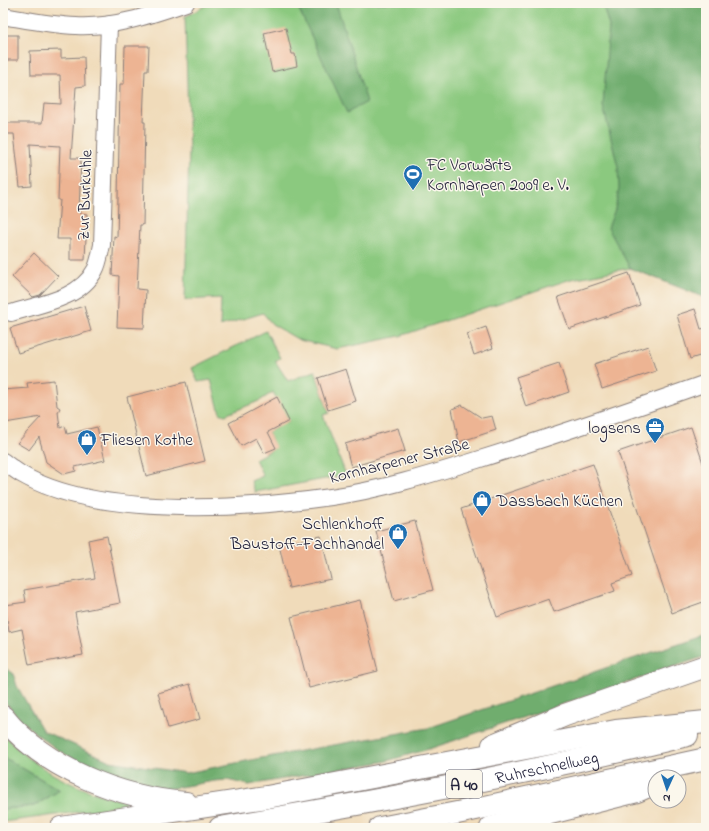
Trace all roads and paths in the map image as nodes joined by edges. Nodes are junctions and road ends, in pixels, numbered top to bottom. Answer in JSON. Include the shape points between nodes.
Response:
{"nodes":[{"id":1,"x":186,"y":3,"type":"edge"},
{"id":2,"x":3,"y":16,"type":"edge"},
{"id":3,"x":109,"y":24,"type":"junction"},
{"id":4,"x":11,"y":313,"type":"dead end"},
{"id":5,"x":706,"y":383,"type":"edge"},
{"id":6,"x":3,"y":461,"type":"edge"},
{"id":7,"x":706,"y":666,"type":"edge"},
{"id":8,"x":3,"y":718,"type":"edge"},
{"id":9,"x":706,"y":722,"type":"edge"},
{"id":10,"x":706,"y":730,"type":"edge"},
{"id":11,"x":706,"y":761,"type":"edge"},
{"id":12,"x":434,"y":766,"type":"junction"},
{"id":13,"x":687,"y":769,"type":"edge"},
{"id":14,"x":647,"y":787,"type":"edge"},
{"id":15,"x":226,"y":803,"type":"junction"},
{"id":16,"x":61,"y":828,"type":"edge"},
{"id":17,"x":220,"y":828,"type":"edge"},
{"id":18,"x":380,"y":828,"type":"edge"},
{"id":19,"x":491,"y":828,"type":"edge"}],
"edges":[{"from":1,"to":3,"type":"street","via":[[148,16]]},
{"from":2,"to":3,"type":"street","via":[[46,24]]},
{"from":3,"to":4,"type":"street","name":"Zur Burkuhle","via":[[102,246],[95,270],[81,287],[61,298]]},
{"from":5,"to":6,"type":"street","name":"Kornharpener Straße","via":[[520,447],[387,486],[332,497],[273,504],[215,508],[147,507],[113,502],[78,496],[46,485],[22,474]]},
{"from":7,"to":12,"type":"highway","via":[[565,715],[474,753]]},
{"from":8,"to":15,"type":"highway","via":[[40,753],[89,779],[156,799],[201,804]]},
{"from":9,"to":12,"type":"highway","via":[[616,731]]},
{"from":10,"to":17,"type":"highway","name":"Ruhrschnellweg","number":"A 40","via":[[481,781]]},
{"from":11,"to":13,"type":"highway"},
{"from":11,"to":18,"type":"highway","name":"Ruhrschnellweg","number":"A 40"},
{"from":12,"to":15,"type":"highway"},
{"from":14,"to":19,"type":"highway"},
{"from":15,"to":16,"type":"highway"}]}
